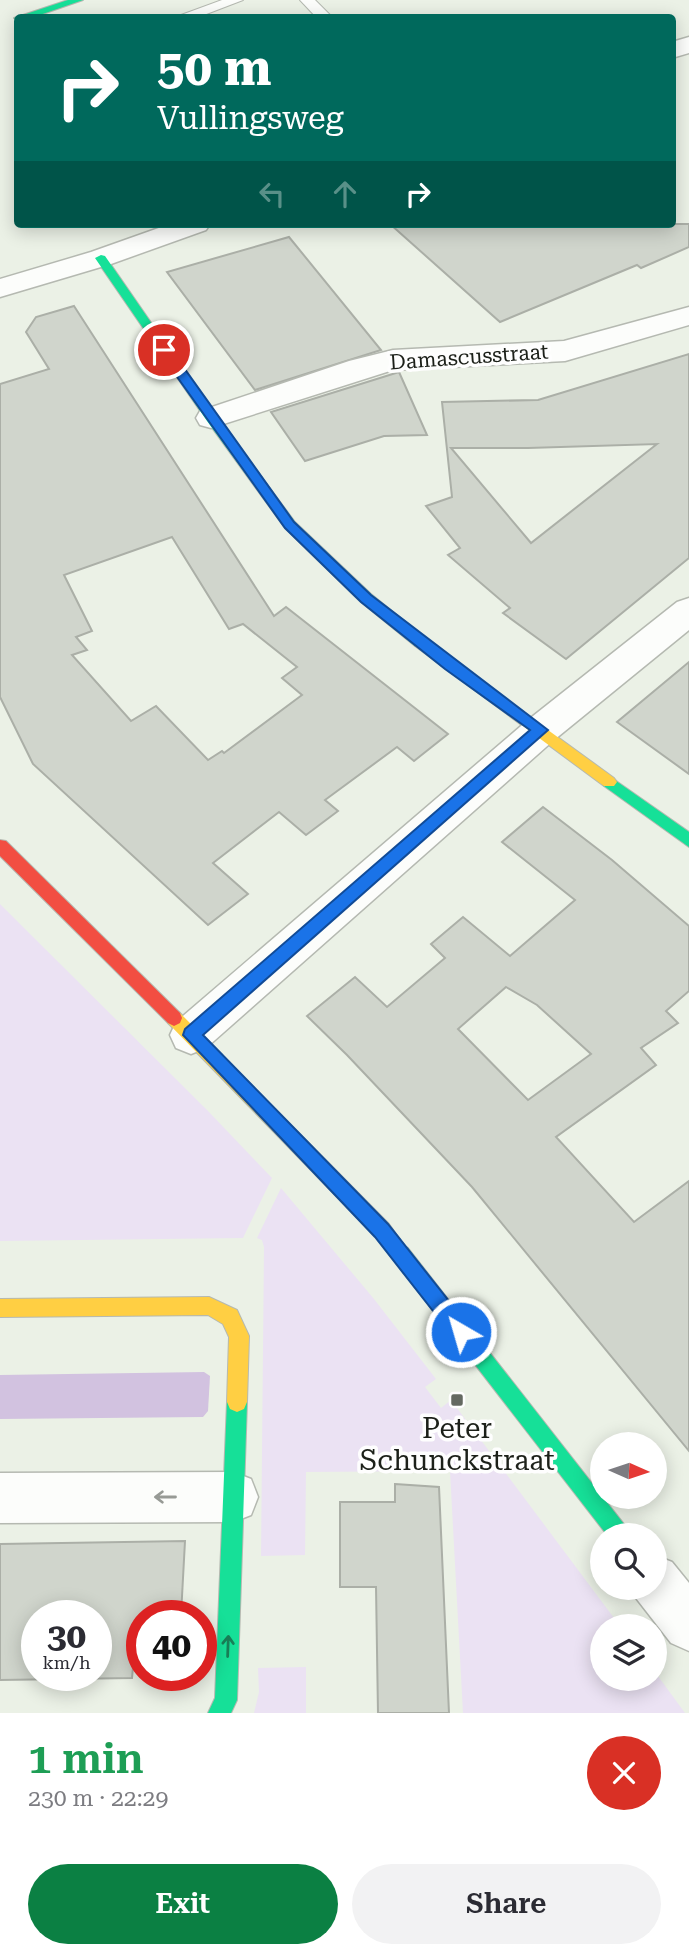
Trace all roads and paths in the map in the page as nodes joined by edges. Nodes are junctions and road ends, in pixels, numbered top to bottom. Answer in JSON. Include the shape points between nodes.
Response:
{"nodes":[{"id":1,"x":78,"y":0,"type":"edge"},
{"id":2,"x":236,"y":0,"type":"edge"},
{"id":3,"x":307,"y":0,"type":"edge"},
{"id":4,"x":31,"y":14,"type":"edge"},
{"id":5,"x":192,"y":14,"type":"edge"},
{"id":6,"x":322,"y":14,"type":"edge"},
{"id":7,"x":185,"y":228,"type":"edge"},
{"id":8,"x":101,"y":258,"type":"junction"},
{"id":9,"x":0,"y":288,"type":"edge"},
{"id":10,"x":689,"y":316,"type":"edge"},
{"id":11,"x":211,"y":418,"type":"junction"},
{"id":12,"x":689,"y":611,"type":"edge"},
{"id":13,"x":541,"y":730,"type":"junction"},
{"id":14,"x":689,"y":841,"type":"edge"},
{"id":15,"x":0,"y":846,"type":"edge"},
{"id":16,"x":191,"y":1035,"type":"junction"},
{"id":17,"x":0,"y":1308,"type":"edge"},
{"id":18,"x":233,"y":1497,"type":"junction"},
{"id":19,"x":0,"y":1498,"type":"edge"},
{"id":20,"x":611,"y":1523,"type":"edge"},
{"id":21,"x":667,"y":1597,"type":"edge"},
{"id":22,"x":689,"y":1625,"type":"edge"},
{"id":23,"x":219,"y":1713,"type":"edge"}],
"edges":[{"from":1,"to":4,"type":"street"},
{"from":2,"to":5,"type":"lane"},
{"from":3,"to":6,"type":"lane"},
{"from":7,"to":8,"type":"street"},
{"from":8,"to":9,"type":"street"},
{"from":8,"to":11,"type":"street"},
{"from":10,"to":11,"type":"street","name":"Damascusstraat","via":[[565,351],[393,360]]},
{"from":11,"to":13,"type":"street","via":[[290,525],[366,598],[450,666]]},
{"from":12,"to":13,"type":"street"},
{"from":13,"to":14,"type":"street"},
{"from":13,"to":16,"type":"street"},
{"from":15,"to":16,"type":"street"},
{"from":16,"to":20,"type":"street","via":[[382,1230]]},
{"from":17,"to":18,"type":"street","via":[[209,1306],[230,1317],[239,1336]]},
{"from":18,"to":19,"type":"street","one_way":true},
{"from":23,"to":18,"type":"street","one_way":true,"via":[[226,1700]]},
{"from":21,"to":22,"type":"street"}]}
